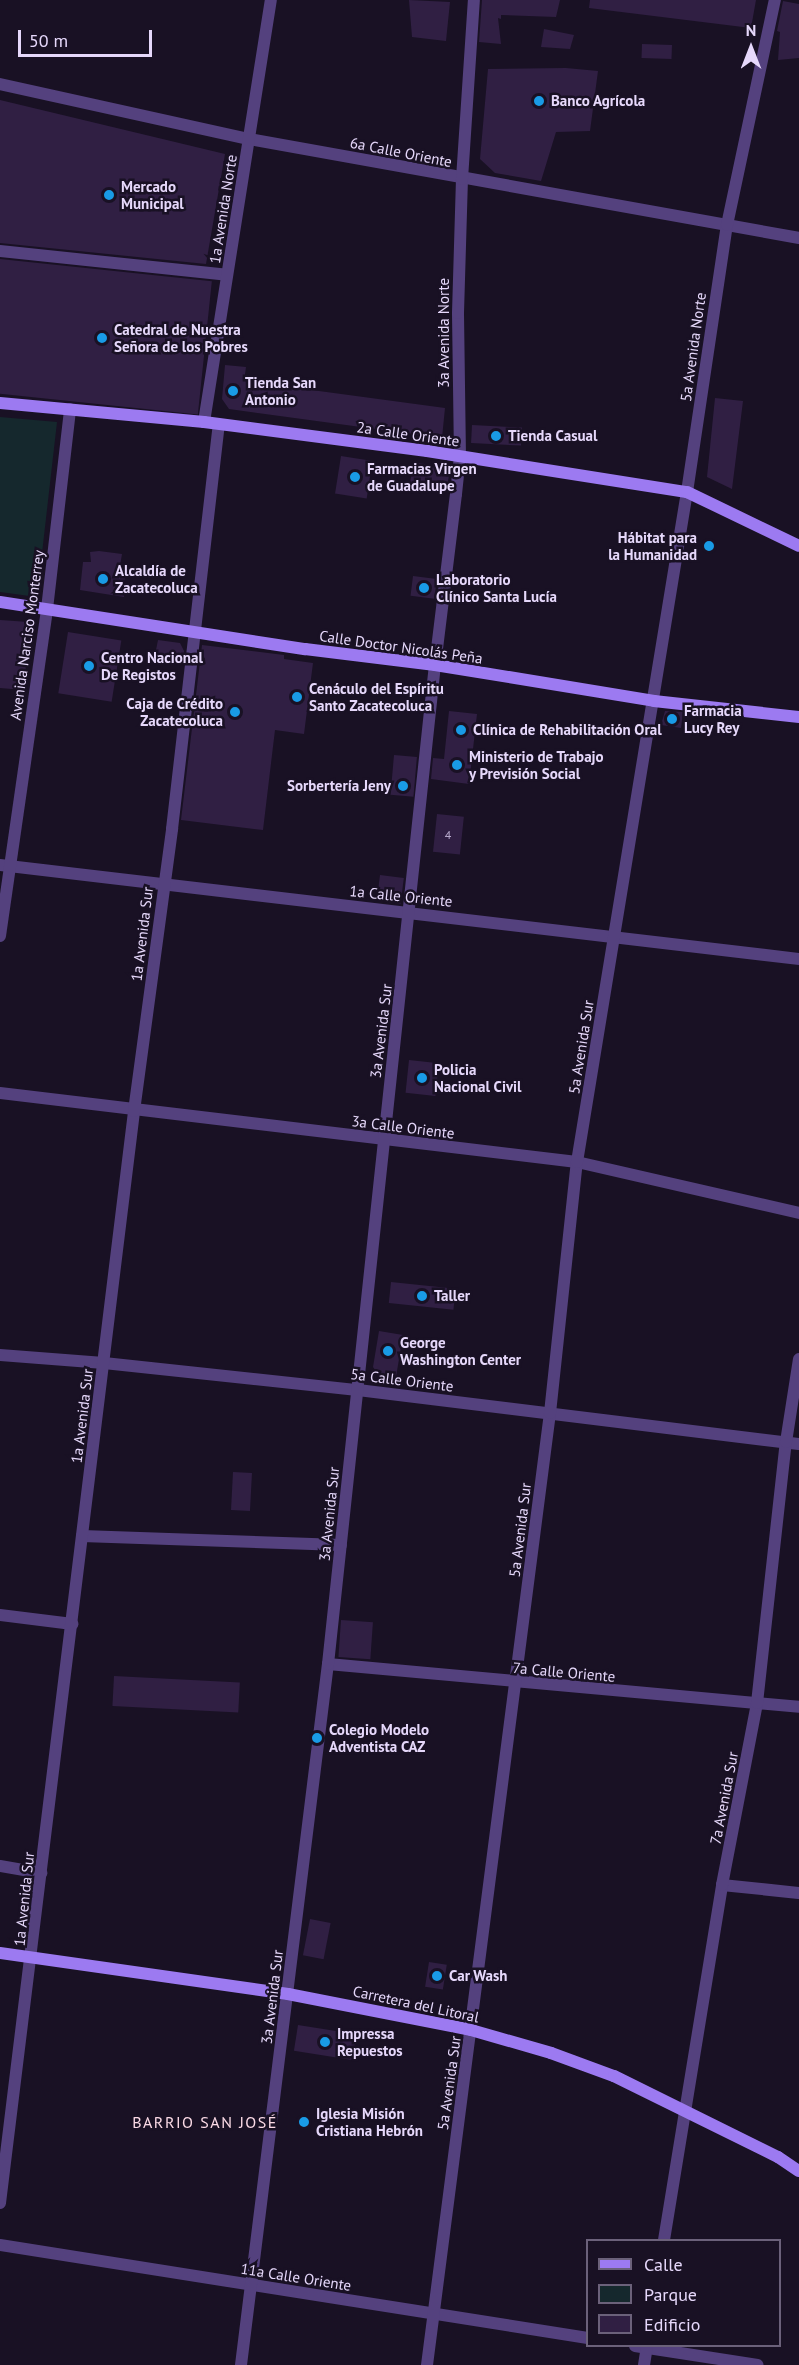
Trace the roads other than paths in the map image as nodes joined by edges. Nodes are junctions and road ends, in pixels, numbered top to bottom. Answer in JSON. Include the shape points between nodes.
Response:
{"nodes":[{"id":1,"x":271,"y":0,"type":"edge"},
{"id":2,"x":474,"y":0,"type":"edge"},
{"id":3,"x":775,"y":0,"type":"edge"},
{"id":4,"x":0,"y":84,"type":"edge"},
{"id":5,"x":249,"y":139,"type":"junction"},
{"id":6,"x":462,"y":179,"type":"junction"},
{"id":7,"x":727,"y":225,"type":"junction"},
{"id":8,"x":799,"y":238,"type":"edge"},
{"id":9,"x":0,"y":251,"type":"edge"},
{"id":10,"x":227,"y":275,"type":"junction"},
{"id":11,"x":0,"y":403,"type":"edge"},
{"id":12,"x":70,"y":409,"type":"junction"},
{"id":13,"x":204,"y":422,"type":"junction"},
{"id":14,"x":219,"y":425,"type":"junction"},
{"id":15,"x":460,"y":457,"type":"junction"},
{"id":16,"x":687,"y":492,"type":"junction"},
{"id":17,"x":799,"y":546,"type":"edge"},
{"id":18,"x":0,"y":602,"type":"edge"},
{"id":19,"x":47,"y":609,"type":"junction"},
{"id":20,"x":196,"y":633,"type":"junction"},
{"id":21,"x":435,"y":665,"type":"junction"},
{"id":22,"x":654,"y":701,"type":"junction"},
{"id":23,"x":799,"y":717,"type":"edge"},
{"id":24,"x":5,"y":866,"type":"edge"},
{"id":25,"x":163,"y":885,"type":"junction"},
{"id":26,"x":410,"y":912,"type":"junction"},
{"id":27,"x":0,"y":936,"type":"edge"},
{"id":28,"x":615,"y":936,"type":"junction"},
{"id":29,"x":799,"y":959,"type":"edge"},
{"id":30,"x":0,"y":1093,"type":"edge"},
{"id":31,"x":134,"y":1111,"type":"junction"},
{"id":32,"x":384,"y":1140,"type":"junction"},
{"id":33,"x":577,"y":1162,"type":"junction"},
{"id":34,"x":799,"y":1213,"type":"edge"},
{"id":35,"x":0,"y":1355,"type":"edge"},
{"id":36,"x":799,"y":1359,"type":"edge"},
{"id":37,"x":104,"y":1363,"type":"junction"},
{"id":38,"x":358,"y":1390,"type":"junction"},
{"id":39,"x":550,"y":1413,"type":"junction"},
{"id":40,"x":786,"y":1442,"type":"junction"},
{"id":41,"x":799,"y":1443,"type":"edge"},
{"id":42,"x":82,"y":1536,"type":"junction"},
{"id":43,"x":341,"y":1545,"type":"junction"},
{"id":44,"x":0,"y":1615,"type":"edge"},
{"id":45,"x":72,"y":1624,"type":"junction"},
{"id":46,"x":328,"y":1664,"type":"junction"},
{"id":47,"x":516,"y":1682,"type":"junction"},
{"id":48,"x":757,"y":1703,"type":"junction"},
{"id":49,"x":799,"y":1707,"type":"edge"},
{"id":50,"x":0,"y":1866,"type":"edge"},
{"id":51,"x":41,"y":1873,"type":"junction"},
{"id":52,"x":722,"y":1886,"type":"junction"},
{"id":53,"x":799,"y":1893,"type":"edge"},
{"id":54,"x":0,"y":1953,"type":"edge"},
{"id":55,"x":32,"y":1958,"type":"junction"},
{"id":56,"x":288,"y":1994,"type":"junction"},
{"id":57,"x":471,"y":2030,"type":"junction"},
{"id":58,"x":686,"y":2110,"type":"junction"},
{"id":59,"x":799,"y":2171,"type":"edge"},
{"id":60,"x":0,"y":2203,"type":"edge"},
{"id":61,"x":664,"y":2239,"type":"edge"},
{"id":62,"x":0,"y":2245,"type":"edge"},
{"id":63,"x":250,"y":2285,"type":"junction"},
{"id":64,"x":432,"y":2314,"type":"junction"},
{"id":65,"x":586,"y":2338,"type":"edge"},
{"id":66,"x":643,"y":2347,"type":"edge"},
{"id":67,"x":649,"y":2347,"type":"edge"},
{"id":68,"x":241,"y":2365,"type":"edge"},
{"id":69,"x":427,"y":2365,"type":"edge"},
{"id":70,"x":644,"y":2365,"type":"edge"},
{"id":71,"x":758,"y":2365,"type":"edge"}],
"edges":[{"from":1,"to":5,"type":"street","name":"1a Avenida Norte"},
{"from":2,"to":6,"type":"street","name":"3a Avenida Norte"},
{"from":3,"to":7,"type":"street","name":"5a Avenida Norte"},
{"from":4,"to":5,"type":"street","name":"6a Calle Oriente"},
{"from":5,"to":6,"type":"street","name":"6a Calle Oriente"},
{"from":5,"to":10,"type":"street","name":"1a Avenida Norte"},
{"from":6,"to":7,"type":"street","name":"6a Calle Oriente"},
{"from":6,"to":15,"type":"street","name":"3a Avenida Norte","via":[[458,313]]},
{"from":7,"to":8,"type":"street","name":"6a Calle Oriente"},
{"from":7,"to":16,"type":"street","name":"5a Avenida Norte"},
{"from":9,"to":10,"type":"street"},
{"from":10,"to":13,"type":"street","name":"1a Avenida Norte"},
{"from":11,"to":12,"type":"main road","name":"2a Calle Oriente"},
{"from":12,"to":13,"type":"main road","name":"2a Calle Oriente"},
{"from":12,"to":19,"type":"street","name":"Avenida Narciso Monterrey"},
{"from":13,"to":14,"type":"main road","name":"2a Calle Oriente"},
{"from":14,"to":15,"type":"main road","name":"2a Calle Oriente"},
{"from":14,"to":20,"type":"street"},
{"from":15,"to":16,"type":"main road","name":"2a Calle Oriente"},
{"from":15,"to":21,"type":"street","name":"3a Avenida Norte"},
{"from":16,"to":17,"type":"main road","name":"2a Calle Oriente"},
{"from":16,"to":22,"type":"street","name":"5a Avenida Norte"},
{"from":18,"to":19,"type":"main road","name":"Calle Doctor Nicolás Peña"},
{"from":19,"to":20,"type":"main road","name":"Calle Doctor Nicolás Peña"},
{"from":19,"to":24,"type":"street","name":"Avenida Narciso Monterrey"},
{"from":20,"to":21,"type":"main road","name":"Calle Doctor Nicolás Peña"},
{"from":20,"to":25,"type":"street","name":"1a Avenida Sur"},
{"from":21,"to":22,"type":"main road","name":"Calle Doctor Nicolás Peña"},
{"from":21,"to":26,"type":"street","name":"3a Avenida Sur"},
{"from":22,"to":23,"type":"main road","name":"Calle Doctor Nicolás Peña"},
{"from":22,"to":28,"type":"street","name":"5a Avenida Sur"},
{"from":24,"to":25,"type":"street","name":"1a Calle Oriente"},
{"from":24,"to":27,"type":"street","name":"Avenida Narciso Monterrey"},
{"from":25,"to":26,"type":"street","name":"1a Calle Oriente"},
{"from":25,"to":31,"type":"street","name":"1a Avenida Sur"},
{"from":26,"to":28,"type":"street","name":"1a Calle Oriente"},
{"from":26,"to":32,"type":"street","name":"3a Avenida Sur"},
{"from":28,"to":29,"type":"street","name":"1a Calle Oriente"},
{"from":28,"to":33,"type":"street","name":"5a Avenida Sur"},
{"from":30,"to":31,"type":"street","name":"3a Calle Oriente"},
{"from":31,"to":32,"type":"street","name":"3a Calle Oriente"},
{"from":31,"to":37,"type":"street","name":"1a Avenida Sur"},
{"from":32,"to":33,"type":"street","name":"3a Calle Oriente"},
{"from":32,"to":38,"type":"street","name":"3a Avenida Sur"},
{"from":33,"to":34,"type":"street","name":"3a Calle Oriente"},
{"from":33,"to":39,"type":"street","name":"5a Avenida Sur"},
{"from":35,"to":37,"type":"street","name":"5a Calle Oriente"},
{"from":36,"to":40,"type":"street","name":"7a Avenida Sur"},
{"from":37,"to":38,"type":"street","name":"5a Calle Oriente"},
{"from":37,"to":42,"type":"street","name":"1a Avenida Sur"},
{"from":38,"to":39,"type":"street","name":"5a Calle Oriente"},
{"from":38,"to":43,"type":"street","name":"3a Avenida Sur"},
{"from":39,"to":40,"type":"street","name":"5a Calle Oriente"},
{"from":39,"to":47,"type":"street","name":"5a Avenida Sur"},
{"from":40,"to":41,"type":"street","name":"5a Calle Oriente"},
{"from":40,"to":48,"type":"street","name":"7a Avenida Sur"},
{"from":42,"to":43,"type":"street"},
{"from":42,"to":45,"type":"street","name":"1a Avenida Sur"},
{"from":43,"to":46,"type":"street","name":"3a Avenida Sur"},
{"from":44,"to":45,"type":"street"},
{"from":45,"to":51,"type":"street","name":"1a Avenida Sur"},
{"from":46,"to":47,"type":"street","name":"7a Calle Oriente"},
{"from":46,"to":56,"type":"street","name":"3a Avenida Sur"},
{"from":47,"to":48,"type":"street","name":"7a Calle Oriente"},
{"from":47,"to":57,"type":"street","name":"5a Avenida Sur"},
{"from":48,"to":49,"type":"street","name":"7a Calle Oriente"},
{"from":48,"to":52,"type":"street","name":"7a Avenida Sur"},
{"from":50,"to":51,"type":"street"},
{"from":51,"to":55,"type":"street","name":"1a Avenida Sur"},
{"from":52,"to":53,"type":"street"},
{"from":52,"to":58,"type":"street","name":"7a Avenida Sur"},
{"from":54,"to":55,"type":"main road","name":"Carretera del Litoral"},
{"from":55,"to":56,"type":"main road","name":"Carretera del Litoral"},
{"from":55,"to":60,"type":"street","name":"1a Avenida Sur"},
{"from":56,"to":57,"type":"main road","name":"Carretera del Litoral"},
{"from":56,"to":63,"type":"street","name":"3a Avenida Sur"},
{"from":57,"to":58,"type":"main road","name":"Carretera del Litoral","via":[[614,2076]]},
{"from":57,"to":64,"type":"street","name":"5a Avenida Sur"},
{"from":58,"to":59,"type":"main road","name":"Carretera del Litoral"},
{"from":58,"to":61,"type":"street","name":"7a Avenida Sur"},
{"from":62,"to":63,"type":"street","name":"11a Calle Oriente"},
{"from":63,"to":64,"type":"street","name":"11a Calle Oriente"},
{"from":63,"to":68,"type":"street","name":"3a Avenida Sur"},
{"from":64,"to":65,"type":"street","name":"11a Calle Oriente"},
{"from":64,"to":69,"type":"street","name":"5a Avenida Sur"},
{"from":66,"to":70,"type":"street"},
{"from":67,"to":71,"type":"street"}]}
